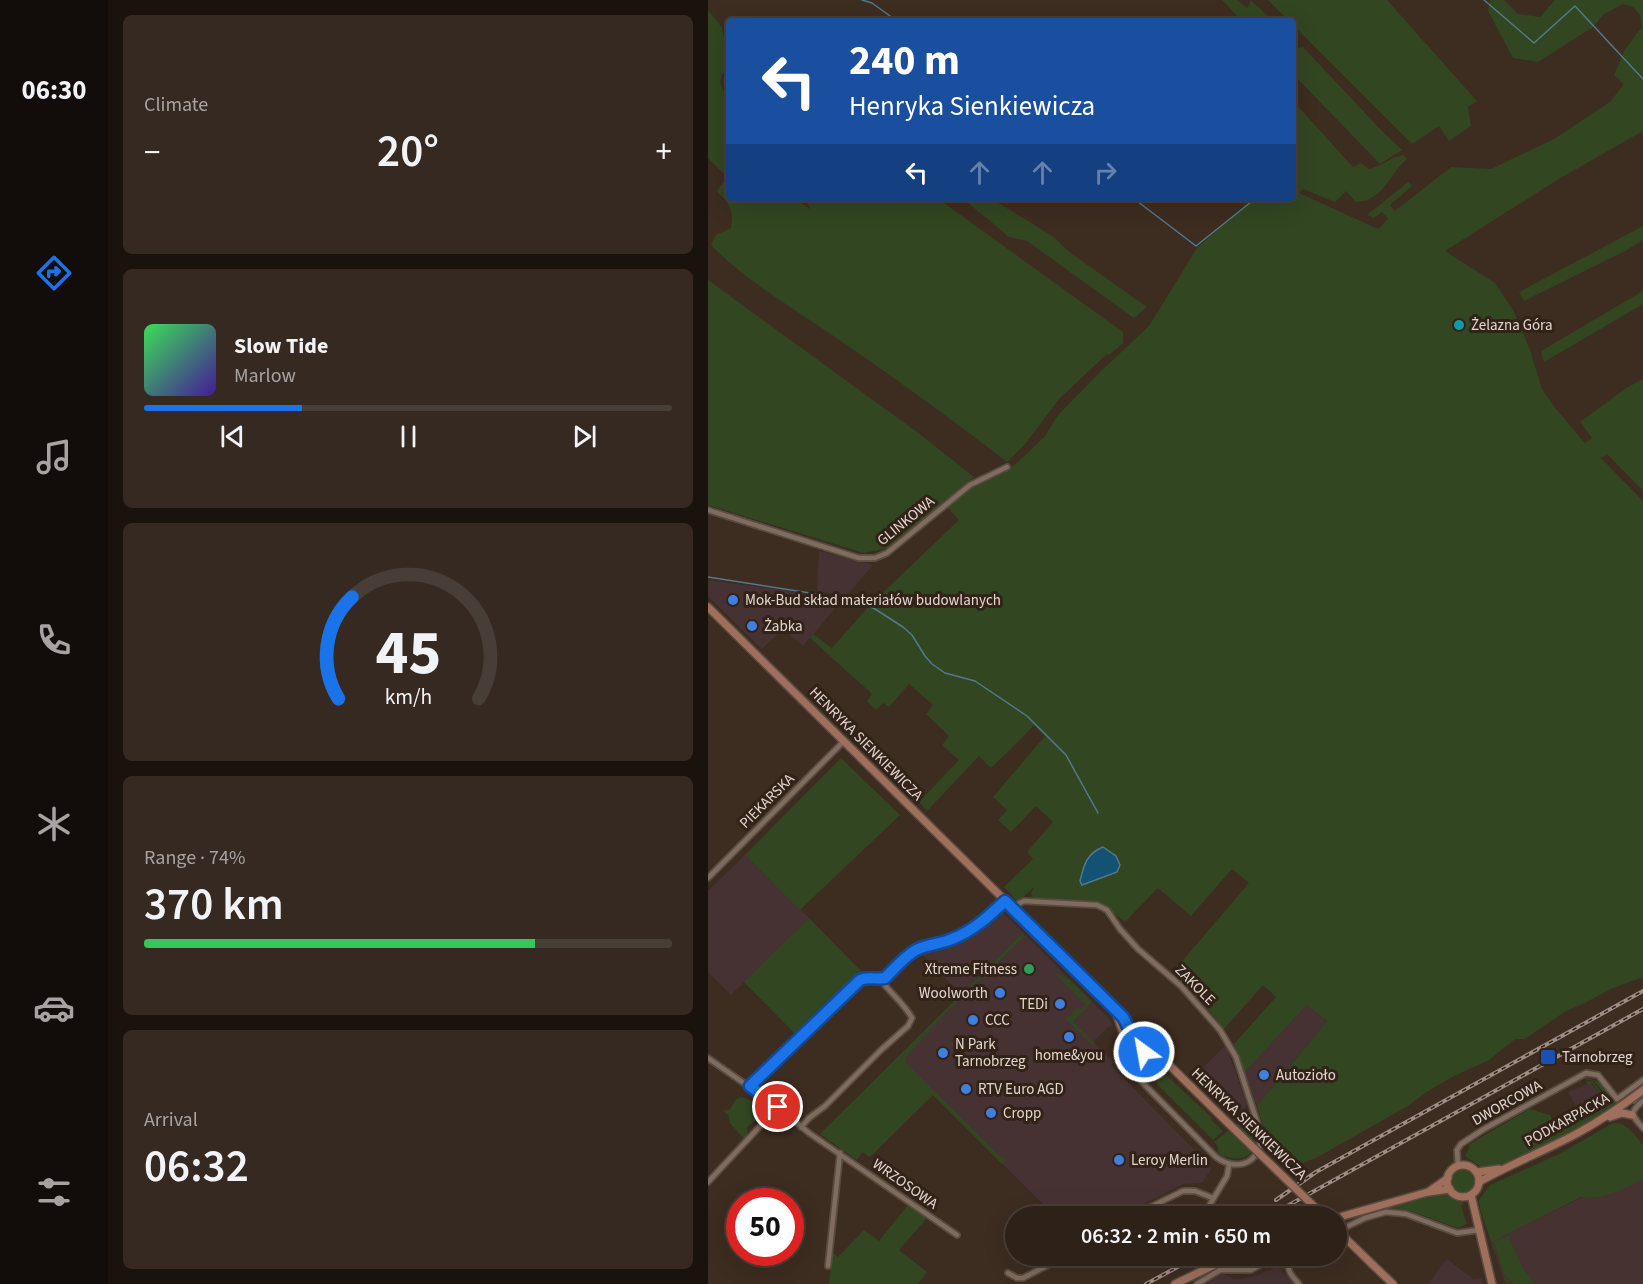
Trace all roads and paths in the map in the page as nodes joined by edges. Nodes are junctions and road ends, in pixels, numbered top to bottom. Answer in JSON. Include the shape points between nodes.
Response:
{"nodes":[{"id":1,"x":1007,"y":467,"type":"dead end"},
{"id":2,"x":708,"y":510,"type":"edge"},
{"id":3,"x":708,"y":607,"type":"edge"},
{"id":4,"x":844,"y":741,"type":"junction"},
{"id":5,"x":708,"y":878,"type":"edge"},
{"id":6,"x":1005,"y":901,"type":"junction"},
{"id":7,"x":1012,"y":907,"type":"junction"},
{"id":8,"x":880,"y":979,"type":"junction"},
{"id":9,"x":1115,"y":1010,"type":"junction"},
{"id":10,"x":1134,"y":1035,"type":"junction"},
{"id":11,"x":1122,"y":1040,"type":"junction"},
{"id":12,"x":1142,"y":1041,"type":"junction"},
{"id":13,"x":1155,"y":1052,"type":"junction"},
{"id":14,"x":1139,"y":1056,"type":"junction"},
{"id":15,"x":708,"y":1058,"type":"edge"},
{"id":16,"x":1126,"y":1058,"type":"junction"},
{"id":17,"x":1132,"y":1070,"type":"junction"},
{"id":18,"x":1643,"y":1080,"type":"edge"},
{"id":19,"x":750,"y":1086,"type":"junction"},
{"id":20,"x":1643,"y":1090,"type":"edge"},
{"id":21,"x":1643,"y":1101,"type":"edge"},
{"id":22,"x":778,"y":1107,"type":"junction"},
{"id":23,"x":1632,"y":1116,"type":"junction"},
{"id":24,"x":1601,"y":1119,"type":"junction"},
{"id":25,"x":801,"y":1126,"type":"junction"},
{"id":26,"x":1643,"y":1128,"type":"edge"},
{"id":27,"x":840,"y":1153,"type":"junction"},
{"id":28,"x":1229,"y":1165,"type":"junction"},
{"id":29,"x":1458,"y":1166,"type":"junction"},
{"id":30,"x":1502,"y":1169,"type":"junction"},
{"id":31,"x":1476,"y":1172,"type":"junction"},
{"id":32,"x":1448,"y":1178,"type":"junction"},
{"id":33,"x":708,"y":1182,"type":"edge"},
{"id":34,"x":1479,"y":1182,"type":"junction"},
{"id":35,"x":1450,"y":1189,"type":"junction"},
{"id":36,"x":1428,"y":1192,"type":"junction"},
{"id":37,"x":1468,"y":1196,"type":"junction"},
{"id":38,"x":1213,"y":1198,"type":"junction"},
{"id":39,"x":1152,"y":1206,"type":"edge"},
{"id":40,"x":1209,"y":1206,"type":"edge"},
{"id":41,"x":1314,"y":1206,"type":"edge"},
{"id":42,"x":1347,"y":1215,"type":"edge"},
{"id":43,"x":1347,"y":1225,"type":"edge"},
{"id":44,"x":1479,"y":1230,"type":"junction"},
{"id":45,"x":957,"y":1235,"type":"dead end"},
{"id":46,"x":1347,"y":1240,"type":"edge"},
{"id":47,"x":1485,"y":1251,"type":"junction"},
{"id":48,"x":828,"y":1266,"type":"dead end"},
{"id":49,"x":1046,"y":1266,"type":"edge"},
{"id":50,"x":1212,"y":1266,"type":"edge"},
{"id":51,"x":1258,"y":1266,"type":"edge"},
{"id":52,"x":1287,"y":1266,"type":"edge"},
{"id":53,"x":1008,"y":1273,"type":"dead end"},
{"id":54,"x":1175,"y":1284,"type":"edge"},
{"id":55,"x":1197,"y":1284,"type":"edge"},
{"id":56,"x":1299,"y":1284,"type":"edge"},
{"id":57,"x":1393,"y":1284,"type":"edge"},
{"id":58,"x":1492,"y":1284,"type":"edge"},
{"id":59,"x":1497,"y":1284,"type":"edge"}],
"edges":[{"from":1,"to":2,"type":"street","name":"GLINKOWA","via":[[970,485],[887,553],[875,558],[859,558]]},
{"from":3,"to":4,"type":"main road","name":"HENRYKA SIENKIEWICZA"},
{"from":4,"to":5,"type":"street","name":"PIEKARSKA"},
{"from":4,"to":6,"type":"main road","name":"HENRYKA SIENKIEWICZA"},
{"from":6,"to":7,"type":"main road","name":"HENRYKA SIENKIEWICZA"},
{"from":6,"to":8,"type":"street","via":[[962,935],[919,948]]},
{"from":7,"to":9,"type":"main road","name":"HENRYKA SIENKIEWICZA"},
{"from":7,"to":28,"type":"street","name":"ZAKOLE","via":[[1024,901],[1102,907],[1128,939],[1212,1019],[1236,1057],[1261,1137],[1256,1155],[1243,1164]]},
{"from":8,"to":19,"type":"street","via":[[860,980]]},
{"from":8,"to":25,"type":"street","via":[[907,1009],[912,1018],[908,1026]]},
{"from":9,"to":10,"type":"main road","name":"HENRYKA SIENKIEWICZA"},
{"from":9,"to":11,"type":"main road"},
{"from":10,"to":11,"type":"main road"},
{"from":10,"to":12,"type":"main road"},
{"from":11,"to":16,"type":"main road","via":[[1120,1050]]},
{"from":12,"to":13,"type":"main road","name":"HENRYKA SIENKIEWICZA"},
{"from":12,"to":14,"type":"main road"},
{"from":13,"to":14,"type":"main road"},
{"from":13,"to":41,"type":"main road","name":"HENRYKA SIENKIEWICZA","bridge":true},
{"from":14,"to":16,"type":"main road"},
{"from":14,"to":17,"type":"street"},
{"from":15,"to":19,"type":"street","name":"WRZOSOWA"},
{"from":16,"to":17,"type":"street"},
{"from":17,"to":28,"type":"street","via":[[1211,1153]]},
{"from":18,"to":29,"type":"street","name":"DWORCOWA","via":[[1617,1099],[1598,1075],[1586,1073],[1465,1141],[1457,1150]]},
{"from":19,"to":22,"type":"street","name":"WRZOSOWA"},
{"from":20,"to":24,"type":"main road","name":"PODKARPACKA"},
{"from":21,"to":23,"type":"street"},
{"from":22,"to":25,"type":"street","name":"WRZOSOWA"},
{"from":22,"to":33,"type":"street"},
{"from":23,"to":24,"type":"main road","via":[[1619,1113]]},
{"from":23,"to":26,"type":"street"},
{"from":24,"to":30,"type":"main road","name":"PODKARPACKA"},
{"from":25,"to":27,"type":"street","name":"WRZOSOWA"},
{"from":27,"to":45,"type":"street","name":"WRZOSOWA"},
{"from":27,"to":48,"type":"street"},
{"from":28,"to":38,"type":"street"},
{"from":29,"to":31,"type":"main road"},
{"from":29,"to":32,"type":"main road"},
{"from":30,"to":31,"type":"main road","name":"PODKARPACKA"},
{"from":30,"to":34,"type":"main road","name":"PODKARPACKA"},
{"from":31,"to":34,"type":"main road"},
{"from":32,"to":35,"type":"main road"},
{"from":32,"to":36,"type":"main road"},
{"from":34,"to":37,"type":"main road"},
{"from":35,"to":36,"type":"main road"},
{"from":35,"to":37,"type":"main road","via":[[1457,1196]]},
{"from":36,"to":42,"type":"main road"},
{"from":37,"to":44,"type":"main road"},
{"from":38,"to":39,"type":"street","via":[[1183,1191]]},
{"from":38,"to":40,"type":"street"},
{"from":43,"to":44,"type":"street","via":[[1396,1212],[1457,1233]]},
{"from":44,"to":47,"type":"main road"},
{"from":46,"to":57,"type":"main road","bridge":true},
{"from":47,"to":58,"type":"main road"},
{"from":47,"to":59,"type":"main road"},
{"from":49,"to":53,"type":"street","via":[[1023,1278]]},
{"from":50,"to":54,"type":"main road"},
{"from":51,"to":55,"type":"street","via":[[1251,1270],[1220,1270]]},
{"from":52,"to":56,"type":"street"}]}
